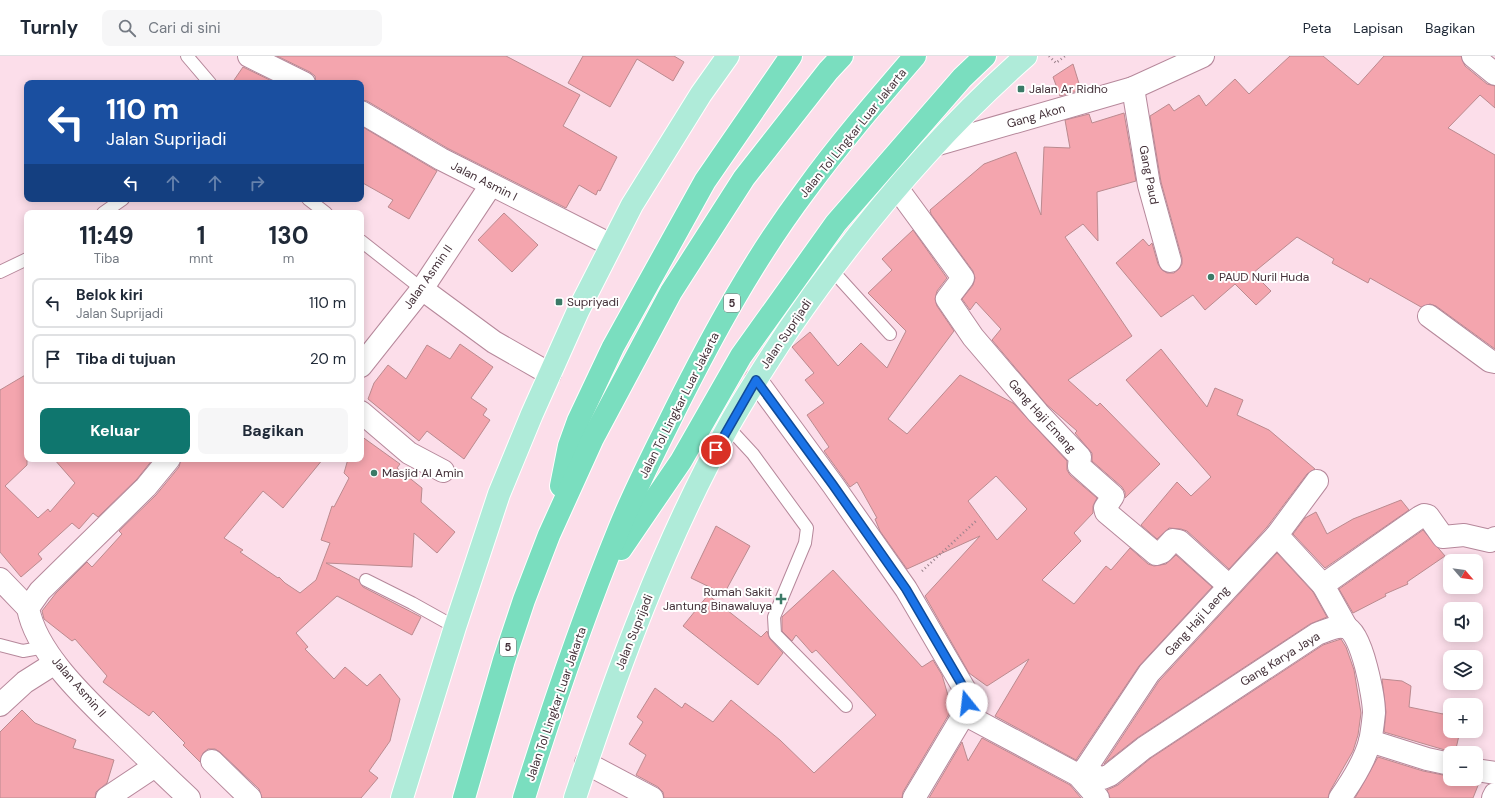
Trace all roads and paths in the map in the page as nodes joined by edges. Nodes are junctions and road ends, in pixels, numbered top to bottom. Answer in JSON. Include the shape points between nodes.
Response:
{"nodes":[{"id":1,"x":187,"y":56,"type":"edge"},
{"id":2,"x":249,"y":56,"type":"edge"},
{"id":3,"x":728,"y":56,"type":"edge"},
{"id":4,"x":791,"y":56,"type":"edge"},
{"id":5,"x":842,"y":56,"type":"edge"},
{"id":6,"x":915,"y":56,"type":"edge"},
{"id":7,"x":985,"y":56,"type":"edge"},
{"id":8,"x":1026,"y":56,"type":"edge"},
{"id":9,"x":1050,"y":56,"type":"edge"},
{"id":10,"x":1065,"y":56,"type":"edge"},
{"id":11,"x":1203,"y":56,"type":"edge"},
{"id":12,"x":1473,"y":56,"type":"edge"},
{"id":13,"x":1495,"y":74,"type":"edge"},
{"id":14,"x":207,"y":80,"type":"edge"},
{"id":15,"x":298,"y":80,"type":"edge"},
{"id":16,"x":1133,"y":88,"type":"junction"},
{"id":17,"x":364,"y":114,"type":"edge"},
{"id":18,"x":936,"y":145,"type":"junction"},
{"id":19,"x":490,"y":185,"type":"junction"},
{"id":20,"x":896,"y":188,"type":"junction"},
{"id":21,"x":119,"y":202,"type":"edge"},
{"id":22,"x":312,"y":202,"type":"edge"},
{"id":23,"x":107,"y":210,"type":"edge"},
{"id":24,"x":322,"y":210,"type":"edge"},
{"id":25,"x":364,"y":243,"type":"edge"},
{"id":26,"x":611,"y":245,"type":"junction"},
{"id":27,"x":24,"y":261,"type":"edge"},
{"id":28,"x":1170,"y":261,"type":"dead end"},
{"id":29,"x":831,"y":269,"type":"junction"},
{"id":30,"x":0,"y":272,"type":"edge"},
{"id":31,"x":422,"y":289,"type":"junction"},
{"id":32,"x":1429,"y":316,"type":"dead end"},
{"id":33,"x":890,"y":334,"type":"dead end"},
{"id":34,"x":364,"y":362,"type":"edge"},
{"id":35,"x":1495,"y":362,"type":"edge"},
{"id":36,"x":550,"y":374,"type":"junction"},
{"id":37,"x":756,"y":380,"type":"junction"},
{"id":38,"x":364,"y":415,"type":"edge"},
{"id":39,"x":728,"y":426,"type":"junction"},
{"id":40,"x":167,"y":462,"type":"edge"},
{"id":41,"x":443,"y":471,"type":"dead end"},
{"id":42,"x":1317,"y":481,"type":"dead end"},
{"id":43,"x":976,"y":521,"type":"dead end"},
{"id":44,"x":549,"y":535,"type":"junction"},
{"id":45,"x":1277,"y":535,"type":"junction"},
{"id":46,"x":1495,"y":538,"type":"edge"},
{"id":47,"x":0,"y":579,"type":"edge"},
{"id":48,"x":366,"y":580,"type":"dead end"},
{"id":49,"x":599,"y":580,"type":"junction"},
{"id":50,"x":1323,"y":585,"type":"junction"},
{"id":51,"x":1229,"y":586,"type":"junction"},
{"id":52,"x":906,"y":589,"type":"junction"},
{"id":53,"x":28,"y":608,"type":"junction"},
{"id":54,"x":455,"y":627,"type":"junction"},
{"id":55,"x":1348,"y":628,"type":"junction"},
{"id":56,"x":0,"y":645,"type":"edge"},
{"id":57,"x":50,"y":655,"type":"junction"},
{"id":58,"x":0,"y":705,"type":"edge"},
{"id":59,"x":846,"y":706,"type":"dead end"},
{"id":60,"x":964,"y":714,"type":"junction"},
{"id":61,"x":1370,"y":741,"type":"junction"},
{"id":62,"x":212,"y":761,"type":"dead end"},
{"id":63,"x":586,"y":763,"type":"junction"},
{"id":64,"x":1443,"y":763,"type":"edge"},
{"id":65,"x":155,"y":766,"type":"junction"},
{"id":66,"x":1082,"y":771,"type":"junction"},
{"id":67,"x":1483,"y":771,"type":"edge"},
{"id":68,"x":1495,"y":774,"type":"edge"},
{"id":69,"x":1495,"y":794,"type":"edge"},
{"id":70,"x":107,"y":798,"type":"edge"},
{"id":71,"x":189,"y":798,"type":"edge"},
{"id":72,"x":250,"y":798,"type":"edge"},
{"id":73,"x":402,"y":798,"type":"edge"},
{"id":74,"x":464,"y":798,"type":"edge"},
{"id":75,"x":524,"y":798,"type":"edge"},
{"id":76,"x":574,"y":798,"type":"edge"},
{"id":77,"x":652,"y":798,"type":"edge"},
{"id":78,"x":914,"y":798,"type":"edge"},
{"id":79,"x":1098,"y":798,"type":"edge"},
{"id":80,"x":1340,"y":798,"type":"edge"},
{"id":81,"x":1493,"y":798,"type":"edge"}],
"edges":[{"from":1,"to":14,"type":"lane"},
{"from":2,"to":15,"type":"street"},
{"from":3,"to":26,"type":"main road","via":[[658,162]]},
{"from":4,"to":44,"type":"highway","via":[[705,181],[610,354],[578,421]]},
{"from":5,"to":44,"type":"highway","number":"5","via":[[828,70],[744,178],[671,292],[593,438]]},
{"from":6,"to":49,"type":"highway","name":"Jalan Tol Lingkar Luar Jakarta","number":"5","via":[[804,191],[726,313],[644,472]]},
{"from":7,"to":49,"type":"highway","via":[[962,78],[836,223],[741,356],[681,461]]},
{"from":8,"to":18,"type":"main road","name":"Jalan Suprijadi","via":[[1000,78]]},
{"from":9,"to":10,"type":"path","via":[[1056,63]]},
{"from":11,"to":16,"type":"street","name":"Gang Akon"},
{"from":12,"to":13,"type":"street"},
{"from":16,"to":18,"type":"street","name":"Gang Akon"},
{"from":16,"to":28,"type":"street","name":"Gang Paud","via":[[1149,185]]},
{"from":17,"to":19,"type":"street","name":"Jalan Asmin I"},
{"from":18,"to":20,"type":"main road","name":"Jalan Suprijadi"},
{"from":19,"to":26,"type":"street","name":"Jalan Asmin I"},
{"from":19,"to":31,"type":"street","name":"Jalan Asmin II"},
{"from":20,"to":29,"type":"main road","name":"Jalan Suprijadi"},
{"from":20,"to":51,"type":"street","name":"Gang Haji Emang","via":[[963,278],[947,299],[973,337],[1038,413],[1080,457],[1079,466],[1113,496],[1105,508],[1106,512],[1156,554],[1162,552],[1173,540],[1179,541]]},
{"from":21,"to":23,"type":"lane"},
{"from":22,"to":24,"type":"lane"},
{"from":25,"to":31,"type":"lane"},
{"from":26,"to":36,"type":"main road"},
{"from":27,"to":30,"type":"lane"},
{"from":29,"to":33,"type":"lane"},
{"from":29,"to":37,"type":"main road","name":"Jalan Suprijadi"},
{"from":31,"to":34,"type":"street","name":"Jalan Asmin II"},
{"from":31,"to":36,"type":"street","via":[[494,342]]},
{"from":32,"to":35,"type":"street","via":[[1490,361]]},
{"from":36,"to":54,"type":"main road","via":[[499,494]]},
{"from":37,"to":39,"type":"main road","name":"Jalan Suprijadi"},
{"from":37,"to":52,"type":"street"},
{"from":38,"to":41,"type":"street","via":[[409,453]]},
{"from":39,"to":59,"type":"lane","via":[[807,528],[804,543],[774,617],[775,634]]},
{"from":39,"to":63,"type":"main road","name":"Jalan Suprijadi","via":[[638,618]]},
{"from":40,"to":53,"type":"street","via":[[146,487],[40,591]]},
{"from":42,"to":45,"type":"street","name":"Gang Haji Laeng"},
{"from":43,"to":52,"type":"path"},
{"from":44,"to":74,"type":"highway","number":"5","via":[[504,660]]},
{"from":45,"to":50,"type":"street"},
{"from":45,"to":51,"type":"street","name":"Gang Haji Laeng"},
{"from":46,"to":50,"type":"street","via":[[1490,541],[1464,535],[1443,537],[1428,516],[1424,515]]},
{"from":47,"to":53,"type":"street"},
{"from":48,"to":54,"type":"lane"},
{"from":49,"to":75,"type":"highway","name":"Jalan Tol Lingkar Luar Jakarta","number":"5"},
{"from":50,"to":55,"type":"street"},
{"from":51,"to":66,"type":"street","name":"Gang Haji Laeng","via":[[1149,673]]},
{"from":52,"to":60,"type":"street","via":[[965,690],[967,703]]},
{"from":53,"to":57,"type":"street","name":"Jalan Asmin II","via":[[30,619]]},
{"from":54,"to":73,"type":"main road"},
{"from":55,"to":61,"type":"street","via":[[1356,636],[1368,673],[1374,712]]},
{"from":55,"to":66,"type":"street","name":"Gang Karya Jaya","via":[[1337,627],[1317,634],[1144,748],[1107,777],[1098,778]]},
{"from":56,"to":57,"type":"lane"},
{"from":57,"to":58,"type":"street"},
{"from":57,"to":65,"type":"street","name":"Jalan Asmin II","via":[[87,700]]},
{"from":60,"to":66,"type":"street"},
{"from":60,"to":78,"type":"street"},
{"from":61,"to":64,"type":"street"},
{"from":61,"to":80,"type":"street","via":[[1353,779]]},
{"from":62,"to":72,"type":"street"},
{"from":63,"to":76,"type":"main road","name":"Jalan Suprijadi"},
{"from":63,"to":77,"type":"street"},
{"from":65,"to":70,"type":"street"},
{"from":65,"to":71,"type":"street","name":"Jalan Asmin II"},
{"from":66,"to":79,"type":"street"},
{"from":67,"to":68,"type":"street"},
{"from":69,"to":81,"type":"street"}]}
